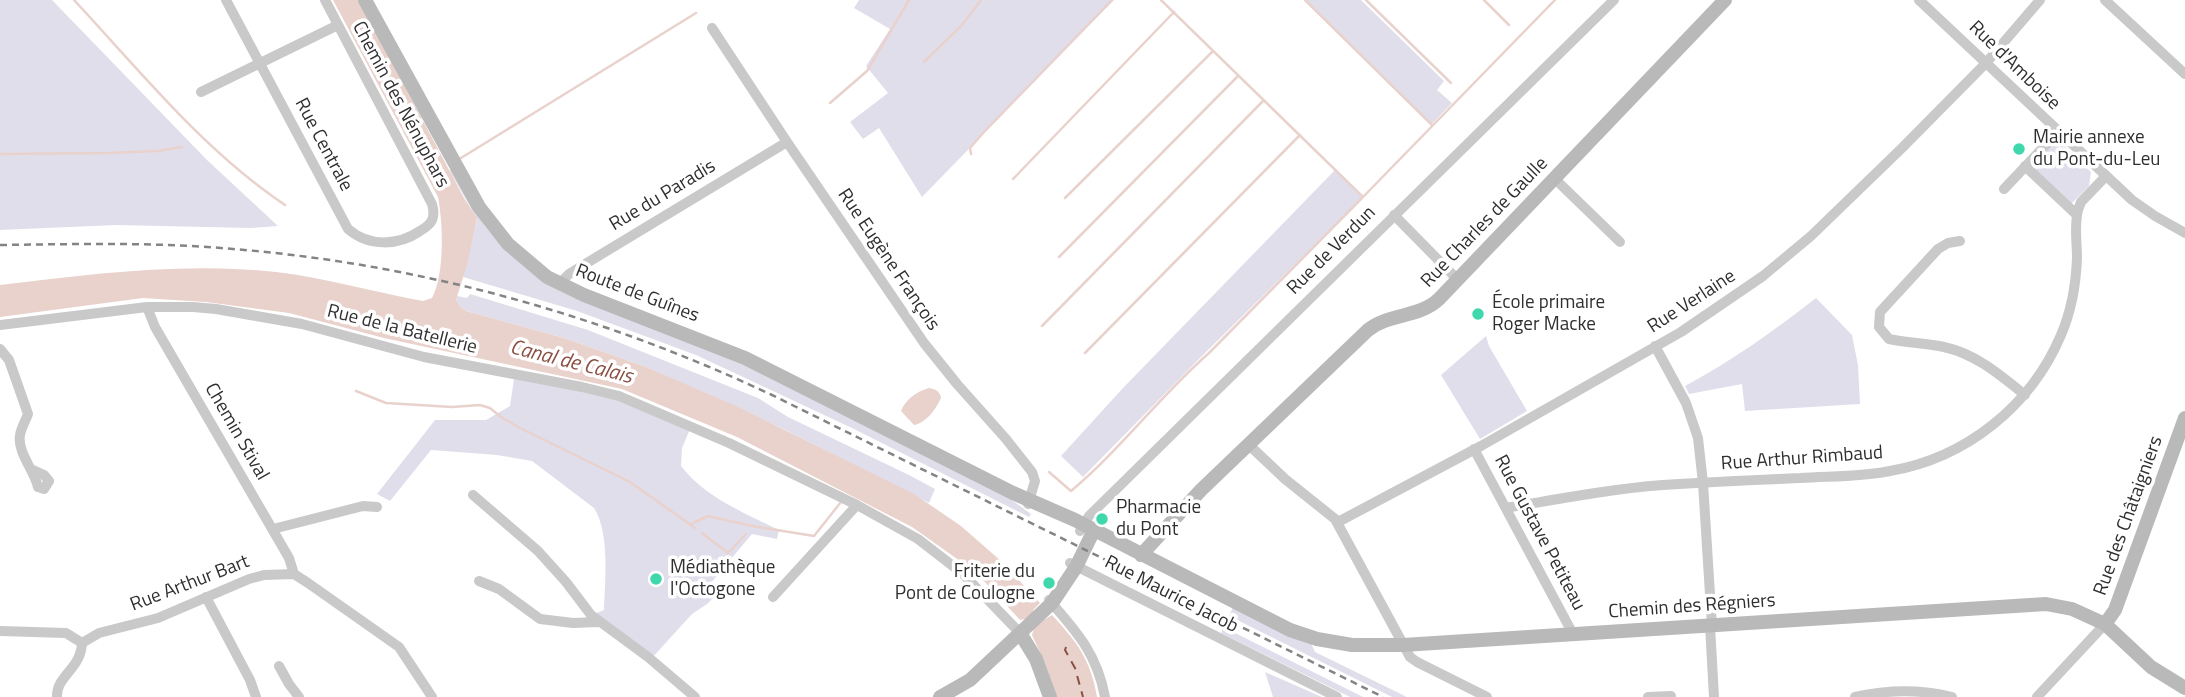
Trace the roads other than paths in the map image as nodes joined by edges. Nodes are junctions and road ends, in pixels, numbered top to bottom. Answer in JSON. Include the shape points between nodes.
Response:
{"nodes":[{"id":1,"x":226,"y":0,"type":"edge"},
{"id":2,"x":325,"y":0,"type":"edge"},
{"id":3,"x":365,"y":0,"type":"edge"},
{"id":4,"x":1614,"y":0,"type":"edge"},
{"id":5,"x":1919,"y":0,"type":"edge"},
{"id":6,"x":2040,"y":0,"type":"edge"},
{"id":7,"x":2105,"y":0,"type":"edge"},
{"id":8,"x":1720,"y":2,"type":"edge"},
{"id":9,"x":338,"y":24,"type":"junction"},
{"id":10,"x":712,"y":28,"type":"dead end"},
{"id":11,"x":260,"y":63,"type":"junction"},
{"id":12,"x":1986,"y":63,"type":"junction"},
{"id":13,"x":2185,"y":75,"type":"edge"},
{"id":14,"x":201,"y":92,"type":"dead end"},
{"id":15,"x":2059,"y":132,"type":"junction"},
{"id":16,"x":787,"y":142,"type":"junction"},
{"id":17,"x":2025,"y":166,"type":"junction"},
{"id":18,"x":2106,"y":176,"type":"junction"},
{"id":19,"x":1555,"y":179,"type":"junction"},
{"id":20,"x":2004,"y":189,"type":"dead end"},
{"id":21,"x":1394,"y":215,"type":"junction"},
{"id":22,"x":2077,"y":215,"type":"junction"},
{"id":23,"x":427,"y":227,"type":"joint"},
{"id":24,"x":2185,"y":233,"type":"edge"},
{"id":25,"x":1960,"y":241,"type":"dead end"},
{"id":26,"x":1620,"y":242,"type":"dead end"},
{"id":27,"x":1458,"y":280,"type":"junction"},
{"id":28,"x":559,"y":284,"type":"junction"},
{"id":29,"x":147,"y":307,"type":"junction"},
{"id":30,"x":0,"y":325,"type":"edge"},
{"id":31,"x":1655,"y":346,"type":"junction"},
{"id":32,"x":0,"y":349,"type":"edge"},
{"id":33,"x":2025,"y":395,"type":"junction"},
{"id":34,"x":2185,"y":418,"type":"edge"},
{"id":35,"x":1248,"y":444,"type":"junction"},
{"id":36,"x":1474,"y":449,"type":"junction"},
{"id":37,"x":33,"y":470,"type":"dead end"},
{"id":38,"x":1703,"y":483,"type":"junction"},
{"id":39,"x":474,"y":495,"type":"dead end"},
{"id":40,"x":1029,"y":502,"type":"junction"},
{"id":41,"x":857,"y":505,"type":"junction"},
{"id":42,"x":377,"y":507,"type":"dead end"},
{"id":43,"x":1506,"y":508,"type":"junction"},
{"id":44,"x":1338,"y":522,"type":"junction"},
{"id":45,"x":273,"y":529,"type":"junction"},
{"id":46,"x":1087,"y":531,"type":"junction"},
{"id":47,"x":1141,"y":555,"type":"junction"},
{"id":48,"x":1073,"y":565,"type":"junction"},
{"id":49,"x":294,"y":574,"type":"junction"},
{"id":50,"x":1188,"y":580,"type":"junction"},
{"id":51,"x":479,"y":581,"type":"dead end"},
{"id":52,"x":206,"y":597,"type":"junction"},
{"id":53,"x":773,"y":597,"type":"dead end"},
{"id":54,"x":1049,"y":604,"type":"junction"},
{"id":55,"x":600,"y":622,"type":"junction"},
{"id":56,"x":2105,"y":624,"type":"junction"},
{"id":57,"x":1711,"y":626,"type":"junction"},
{"id":58,"x":1023,"y":630,"type":"junction"},
{"id":59,"x":0,"y":631,"type":"edge"},
{"id":60,"x":1573,"y":634,"type":"junction"},
{"id":61,"x":82,"y":643,"type":"junction"},
{"id":62,"x":1403,"y":645,"type":"junction"},
{"id":63,"x":279,"y":666,"type":"dead end"},
{"id":64,"x":970,"y":680,"type":"junction"},
{"id":65,"x":2185,"y":688,"type":"edge"},
{"id":66,"x":2043,"y":695,"type":"edge"},
{"id":67,"x":1671,"y":696,"type":"edge"},
{"id":68,"x":57,"y":697,"type":"edge"},
{"id":69,"x":256,"y":697,"type":"edge"},
{"id":70,"x":299,"y":697,"type":"edge"},
{"id":71,"x":432,"y":697,"type":"edge"},
{"id":72,"x":695,"y":697,"type":"edge"},
{"id":73,"x":940,"y":697,"type":"edge"},
{"id":74,"x":960,"y":697,"type":"edge"},
{"id":75,"x":1050,"y":697,"type":"edge"},
{"id":76,"x":1105,"y":697,"type":"edge"},
{"id":77,"x":1337,"y":697,"type":"edge"},
{"id":78,"x":1487,"y":697,"type":"edge"},
{"id":79,"x":1647,"y":697,"type":"edge"},
{"id":80,"x":1714,"y":697,"type":"edge"},
{"id":81,"x":1855,"y":697,"type":"edge"},
{"id":82,"x":1952,"y":697,"type":"edge"}],
"edges":[{"from":1,"to":11,"type":"street","name":"Rue Centrale"},
{"from":2,"to":9,"type":"street","name":"Chemin des Nénuphars"},
{"from":3,"to":28,"type":"main road","name":"Route de Guînes","via":[[484,215],[515,251]]},
{"from":4,"to":21,"type":"street","name":"Rue de Verdun"},
{"from":5,"to":12,"type":"street","name":"Rue d'Amboise"},
{"from":6,"to":12,"type":"street","name":"Rue Verlaine"},
{"from":7,"to":13,"type":"street"},
{"from":8,"to":19,"type":"main road","name":"Rue Charles de Gaulle"},
{"from":9,"to":11,"type":"street"},
{"from":9,"to":23,"type":"street","name":"Chemin des Nénuphars","via":[[431,200],[434,216]]},
{"from":10,"to":16,"type":"street","name":"Rue Eugène François"},
{"from":11,"to":14,"type":"street"},
{"from":11,"to":23,"type":"street","name":"Rue Centrale","via":[[348,229],[386,243],[403,241]]},
{"from":12,"to":15,"type":"street","name":"Rue d'Amboise"},
{"from":12,"to":31,"type":"street","name":"Rue Verlaine","via":[[1784,260],[1725,304]]},
{"from":15,"to":17,"type":"street"},
{"from":15,"to":18,"type":"street","name":"Rue d'Amboise"},
{"from":16,"to":28,"type":"street","name":"Rue du Paradis"},
{"from":16,"to":40,"type":"street","name":"Rue Eugène François","via":[[933,356],[1032,472],[1035,481]]},
{"from":17,"to":20,"type":"street"},
{"from":17,"to":22,"type":"street"},
{"from":18,"to":22,"type":"street","via":[[2081,202]]},
{"from":18,"to":24,"type":"street","name":"Rue d'Amboise","via":[[2143,208]]},
{"from":19,"to":26,"type":"street"},
{"from":19,"to":27,"type":"main road","name":"Rue Charles de Gaulle"},
{"from":21,"to":27,"type":"street"},
{"from":21,"to":46,"type":"street","name":"Rue de Verdun","via":[[1089,516]]},
{"from":22,"to":33,"type":"street","name":"Rue Arthur Rimbaud","via":[[2076,273],[2063,332]]},
{"from":25,"to":33,"type":"street","via":[[1944,244],[1928,259],[1880,312],[1880,327],[1889,339],[1943,346],[1970,356]]},
{"from":27,"to":35,"type":"main road","name":"Rue Charles de Gaulle","via":[[1426,309],[1372,326]]},
{"from":28,"to":40,"type":"main road","name":"Route de Guînes","via":[[745,358]]},
{"from":29,"to":30,"type":"street","name":"Rue de la Batellerie"},
{"from":29,"to":41,"type":"street","name":"Rue de la Batellerie","via":[[193,307],[275,318],[424,356],[599,391],[729,443]]},
{"from":29,"to":45,"type":"street","name":"Chemin Stival"},
{"from":31,"to":36,"type":"street","name":"Rue Verlaine"},
{"from":31,"to":38,"type":"street","via":[[1691,417]]},
{"from":32,"to":37,"type":"street","via":[[9,360],[28,414],[20,434],[21,450]]},
{"from":33,"to":38,"type":"street","name":"Rue Arthur Rimbaud","via":[[1970,441],[1910,467],[1879,473]]},
{"from":34,"to":56,"type":"main road","name":"Rue des Châtaigniers","via":[[2114,613]]},
{"from":35,"to":44,"type":"street"},
{"from":35,"to":47,"type":"main road","name":"Rue Charles de Gaulle"},
{"from":36,"to":43,"type":"street","name":"Rue Gustave Petiteau"},
{"from":36,"to":44,"type":"street","name":"Rue Verlaine"},
{"from":38,"to":43,"type":"street","name":"Rue Arthur Rimbaud","via":[[1627,489]]},
{"from":38,"to":57,"type":"street"},
{"from":39,"to":55,"type":"street","via":[[538,551]]},
{"from":40,"to":46,"type":"main road","name":"Route de Guînes","via":[[1037,511]]},
{"from":41,"to":53,"type":"street"},
{"from":41,"to":58,"type":"street","name":"Rue de la Batellerie","via":[[951,563]]},
{"from":42,"to":45,"type":"street","via":[[363,506]]},
{"from":43,"to":60,"type":"street","name":"Rue Gustave Petiteau"},
{"from":44,"to":62,"type":"street"},
{"from":45,"to":49,"type":"street","name":"Chemin Stival"},
{"from":46,"to":47,"type":"main road","name":"Chemin des Régniers"},
{"from":46,"to":48,"type":"main road"},
{"from":46,"to":50,"type":"main road","name":"Chemin des Régniers","via":[[1156,570]]},
{"from":47,"to":50,"type":"main road","name":"Chemin des Régniers"},
{"from":48,"to":54,"type":"main road"},
{"from":48,"to":77,"type":"street","name":"Rue Maurice Jacob"},
{"from":49,"to":52,"type":"street","name":"Rue Arthur Bart","via":[[256,577]]},
{"from":49,"to":71,"type":"street","via":[[399,647]]},
{"from":50,"to":62,"type":"main road","name":"Chemin des Régniers","via":[[1303,635],[1352,645]]},
{"from":51,"to":55,"type":"street","via":[[499,589],[540,619]]},
{"from":52,"to":61,"type":"street","name":"Rue Arthur Bart"},
{"from":52,"to":69,"type":"street"},
{"from":54,"to":58,"type":"main road"},
{"from":54,"to":76,"type":"street","via":[[1092,655]]},
{"from":55,"to":72,"type":"street"},
{"from":56,"to":57,"type":"main road","name":"Chemin des Régniers","via":[[2072,609],[2038,604]]},
{"from":56,"to":65,"type":"main road","name":"Chemin des Régniers","via":[[2151,667]]},
{"from":56,"to":66,"type":"street"},
{"from":57,"to":60,"type":"main road","name":"Chemin des Régniers"},
{"from":57,"to":80,"type":"street"},
{"from":58,"to":64,"type":"main road"},
{"from":58,"to":75,"type":"main road"},
{"from":59,"to":61,"type":"street","via":[[65,633]]},
{"from":60,"to":62,"type":"main road","name":"Chemin des Régniers"},
{"from":61,"to":68,"type":"street","via":[[81,657],[58,686]]},
{"from":62,"to":78,"type":"street","via":[[1413,660]]},
{"from":63,"to":70,"type":"street"},
{"from":64,"to":73,"type":"main road"},
{"from":64,"to":74,"type":"main road"},
{"from":67,"to":79,"type":"street"},
{"from":81,"to":82,"type":"street","via":[[1908,692]]}]}
